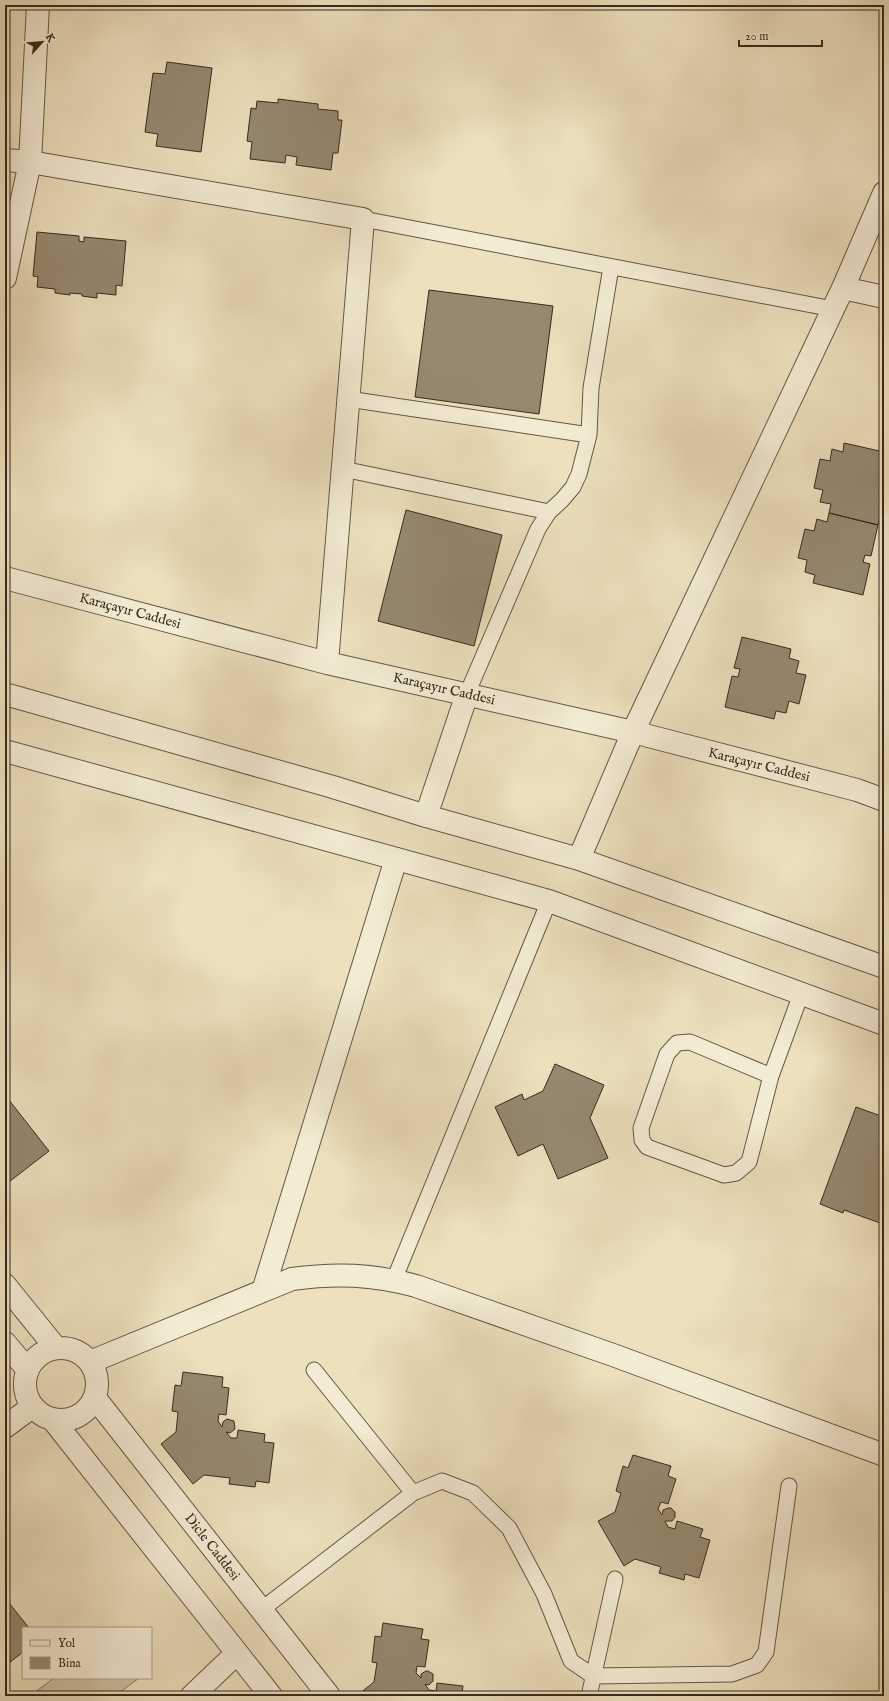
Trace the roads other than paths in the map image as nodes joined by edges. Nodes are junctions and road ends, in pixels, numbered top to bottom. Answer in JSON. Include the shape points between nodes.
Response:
{"nodes":[{"id":1,"x":38,"y":5,"type":"edge"},
{"id":2,"x":5,"y":160,"type":"edge"},
{"id":3,"x":30,"y":162,"type":"junction"},
{"id":4,"x":884,"y":193,"type":"edge"},
{"id":5,"x":363,"y":220,"type":"junction"},
{"id":6,"x":611,"y":267,"type":"junction"},
{"id":7,"x":5,"y":278,"type":"edge"},
{"id":8,"x":843,"y":288,"type":"junction"},
{"id":9,"x":884,"y":297,"type":"edge"},
{"id":10,"x":833,"y":309,"type":"junction"},
{"id":11,"x":348,"y":399,"type":"junction"},
{"id":12,"x":589,"y":435,"type":"junction"},
{"id":13,"x":342,"y":468,"type":"junction"},
{"id":14,"x":549,"y":512,"type":"junction"},
{"id":15,"x":5,"y":578,"type":"edge"},
{"id":16,"x":327,"y":663,"type":"junction"},
{"id":17,"x":5,"y":694,"type":"edge"},
{"id":18,"x":467,"y":694,"type":"junction"},
{"id":19,"x":632,"y":732,"type":"junction"},
{"id":20,"x":5,"y":751,"type":"edge"},
{"id":21,"x":884,"y":800,"type":"edge"},
{"id":22,"x":426,"y":816,"type":"junction"},
{"id":23,"x":396,"y":859,"type":"junction"},
{"id":24,"x":579,"y":859,"type":"junction"},
{"id":25,"x":549,"y":901,"type":"junction"},
{"id":26,"x":884,"y":967,"type":"edge"},
{"id":27,"x":801,"y":994,"type":"junction"},
{"id":28,"x":884,"y":1024,"type":"edge"},
{"id":29,"x":771,"y":1076,"type":"junction"},
{"id":30,"x":394,"y":1280,"type":"junction"},
{"id":31,"x":5,"y":1285,"type":"edge"},
{"id":32,"x":263,"y":1291,"type":"junction"},
{"id":33,"x":5,"y":1342,"type":"edge"},
{"id":34,"x":56,"y":1348,"type":"junction"},
{"id":35,"x":90,"y":1362,"type":"junction"},
{"id":36,"x":28,"y":1370,"type":"junction"},
{"id":37,"x":314,"y":1370,"type":"dead end"},
{"id":38,"x":95,"y":1398,"type":"junction"},
{"id":39,"x":32,"y":1407,"type":"junction"},
{"id":40,"x":54,"y":1420,"type":"junction"},
{"id":41,"x":5,"y":1427,"type":"edge"},
{"id":42,"x":884,"y":1455,"type":"edge"},
{"id":43,"x":789,"y":1486,"type":"dead end"},
{"id":44,"x":413,"y":1493,"type":"junction"},
{"id":45,"x":616,"y":1579,"type":"dead end"},
{"id":46,"x":261,"y":1610,"type":"junction"},
{"id":47,"x":237,"y":1653,"type":"junction"},
{"id":48,"x":594,"y":1676,"type":"junction"},
{"id":49,"x":192,"y":1696,"type":"edge"},
{"id":50,"x":271,"y":1696,"type":"edge"},
{"id":51,"x":329,"y":1696,"type":"edge"},
{"id":52,"x":589,"y":1696,"type":"edge"}],
"edges":[{"from":1,"to":3,"type":"street"},
{"from":2,"to":3,"type":"street"},
{"from":3,"to":5,"type":"street"},
{"from":3,"to":7,"type":"street"},
{"from":4,"to":8,"type":"street"},
{"from":5,"to":6,"type":"lane"},
{"from":5,"to":11,"type":"street"},
{"from":6,"to":10,"type":"lane"},
{"from":6,"to":12,"type":"lane","via":[[591,388]]},
{"from":8,"to":9,"type":"street"},
{"from":8,"to":10,"type":"street"},
{"from":10,"to":19,"type":"street"},
{"from":11,"to":12,"type":"lane"},
{"from":11,"to":13,"type":"street"},
{"from":12,"to":14,"type":"lane","via":[[573,487]]},
{"from":13,"to":14,"type":"lane"},
{"from":13,"to":16,"type":"street"},
{"from":14,"to":18,"type":"lane","via":[[538,529]]},
{"from":15,"to":16,"type":"street","name":"Karaçayır Caddesi"},
{"from":16,"to":18,"type":"street","name":"Karaçayır Caddesi"},
{"from":17,"to":22,"type":"street"},
{"from":18,"to":19,"type":"street","name":"Karaçayır Caddesi"},
{"from":18,"to":22,"type":"street"},
{"from":19,"to":21,"type":"street","name":"Karaçayır Caddesi","via":[[857,790]]},
{"from":19,"to":24,"type":"street"},
{"from":20,"to":23,"type":"street"},
{"from":22,"to":24,"type":"street"},
{"from":23,"to":25,"type":"street"},
{"from":23,"to":32,"type":"street"},
{"from":24,"to":26,"type":"street"},
{"from":25,"to":27,"type":"street"},
{"from":25,"to":30,"type":"lane"},
{"from":27,"to":28,"type":"street"},
{"from":27,"to":29,"type":"lane"},
{"from":29,"to":29,"type":"lane","via":[[690,1042],[677,1043],[667,1054],[641,1128],[642,1140],[647,1147],[724,1175],[736,1173],[749,1162]]},
{"from":30,"to":32,"type":"street","via":[[349,1274],[320,1275],[292,1279]]},
{"from":30,"to":42,"type":"street","via":[[613,1355]]},
{"from":31,"to":34,"type":"street"},
{"from":32,"to":35,"type":"street"},
{"from":33,"to":36,"type":"street"},
{"from":34,"to":35,"type":"street","via":[[69,1348]]},
{"from":34,"to":36,"type":"street","via":[[34,1359]]},
{"from":35,"to":38,"type":"street","via":[[96,1373],[98,1386]]},
{"from":36,"to":39,"type":"street","via":[[25,1383]]},
{"from":37,"to":44,"type":"lane"},
{"from":38,"to":40,"type":"street","via":[[88,1409],[78,1416],[67,1420]]},
{"from":38,"to":46,"type":"street","name":"Dicle Caddesi"},
{"from":39,"to":40,"type":"street"},
{"from":39,"to":41,"type":"street"},
{"from":40,"to":47,"type":"street"},
{"from":43,"to":48,"type":"lane","via":[[766,1652],[757,1666],[732,1674]]},
{"from":44,"to":46,"type":"lane"},
{"from":44,"to":48,"type":"lane","via":[[442,1482],[473,1493],[509,1528],[544,1594],[571,1661]]},
{"from":45,"to":48,"type":"lane"},
{"from":46,"to":51,"type":"street","name":"Dicle Caddesi"},
{"from":47,"to":49,"type":"street"},
{"from":47,"to":50,"type":"street"},
{"from":48,"to":52,"type":"lane"}]}
